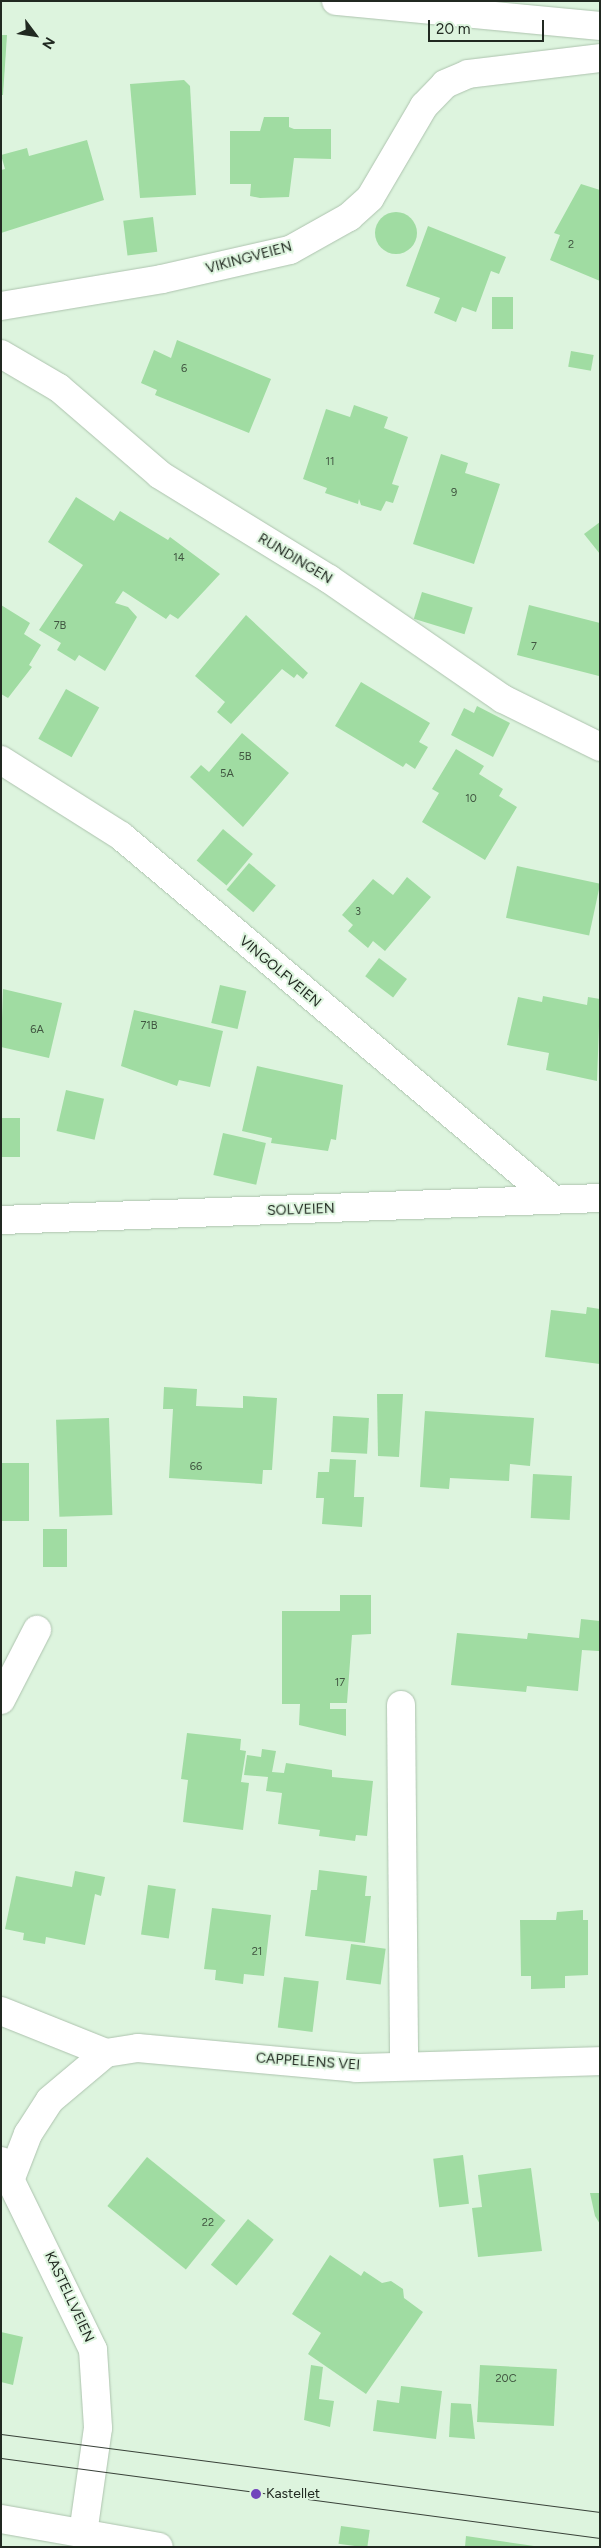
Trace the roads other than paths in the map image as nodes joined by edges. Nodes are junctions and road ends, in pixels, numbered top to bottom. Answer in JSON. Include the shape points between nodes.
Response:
{"nodes":[{"id":1,"x":336,"y":1,"type":"edge"},
{"id":2,"x":600,"y":26,"type":"edge"},
{"id":3,"x":600,"y":58,"type":"edge"},
{"id":4,"x":1,"y":306,"type":"edge"},
{"id":5,"x":1,"y":354,"type":"edge"},
{"id":6,"x":600,"y":747,"type":"edge"},
{"id":7,"x":1,"y":760,"type":"edge"},
{"id":8,"x":550,"y":1197,"type":"junction"},
{"id":9,"x":595,"y":1202,"type":"edge"},
{"id":10,"x":1,"y":1220,"type":"edge"},
{"id":11,"x":37,"y":1630,"type":"dead end"},
{"id":12,"x":1,"y":1700,"type":"edge"},
{"id":13,"x":402,"y":1704,"type":"dead end"},
{"id":14,"x":1,"y":2012,"type":"edge"},
{"id":15,"x":106,"y":2053,"type":"junction"},
{"id":16,"x":600,"y":2061,"type":"edge"},
{"id":17,"x":404,"y":2065,"type":"junction"},
{"id":18,"x":6,"y":2170,"type":"edge"},
{"id":19,"x":1,"y":2519,"type":"edge"},
{"id":20,"x":83,"y":2533,"type":"junction"},
{"id":21,"x":159,"y":2547,"type":"edge"}],
"edges":[{"from":1,"to":2,"type":"street"},
{"from":3,"to":4,"type":"street","name":"VIKINGVEIEN","via":[[468,74],[445,84],[424,106],[370,198],[349,217],[290,250],[162,279]]},
{"from":5,"to":6,"type":"street","name":"RUNDINGEN","via":[[59,388],[160,475],[329,579],[503,699]]},
{"from":7,"to":8,"type":"street","name":"VINGOLFVEIEN","via":[[121,836]]},
{"from":8,"to":9,"type":"street","name":"SOLVEIEN"},
{"from":8,"to":10,"type":"street","name":"SOLVEIEN","via":[[487,1203]]},
{"from":11,"to":12,"type":"street"},
{"from":13,"to":17,"type":"street"},
{"from":14,"to":15,"type":"street"},
{"from":15,"to":17,"type":"street","name":"CAPPELENS VEI","via":[[138,2048],[356,2068]]},
{"from":15,"to":18,"type":"street","via":[[50,2100]]},
{"from":16,"to":17,"type":"street","name":"CAPPELENS VEI","via":[[497,2067]]},
{"from":18,"to":20,"type":"street","name":"KASTELLVEIEN","via":[[93,2350],[98,2428]]},
{"from":19,"to":20,"type":"street"},
{"from":20,"to":21,"type":"street"}]}
